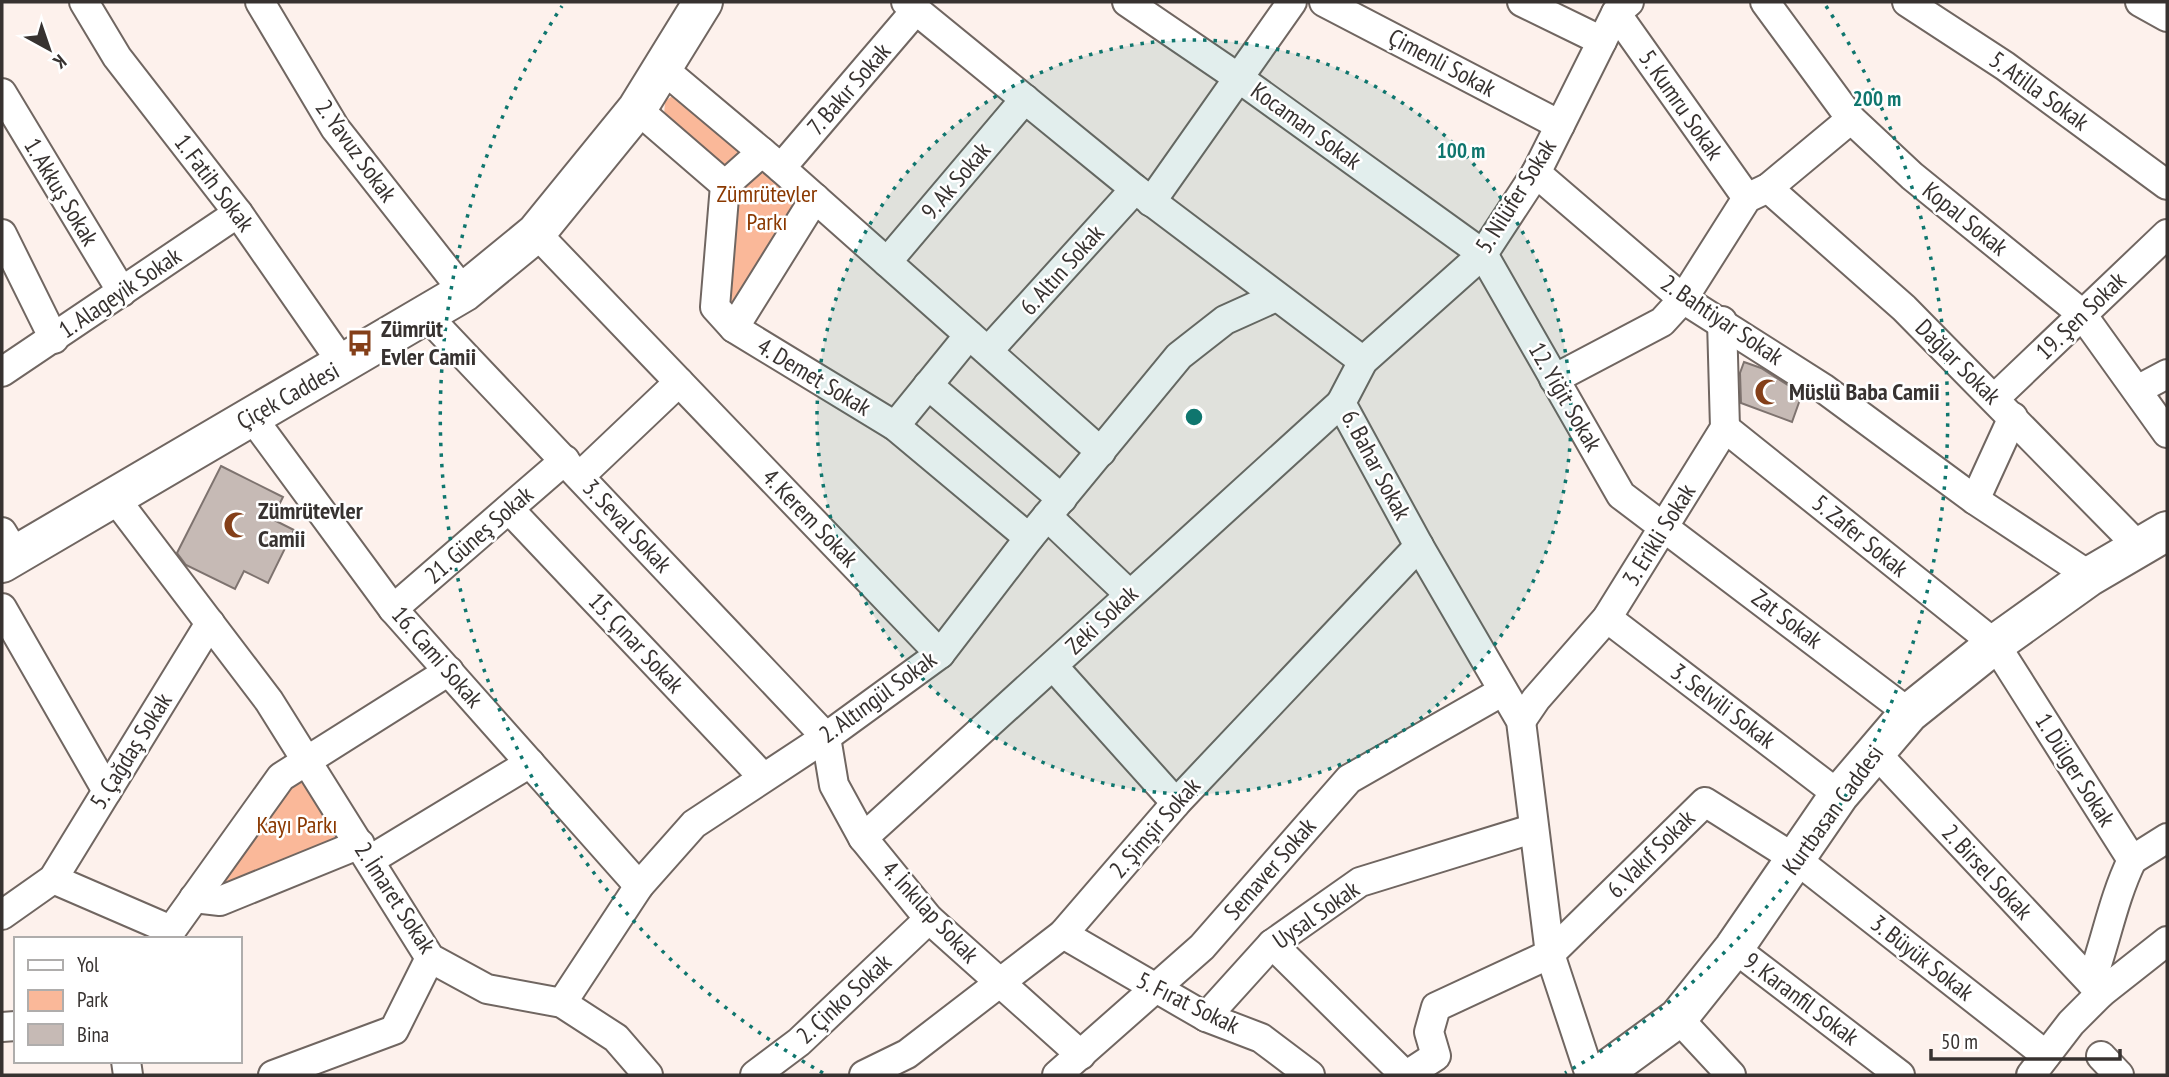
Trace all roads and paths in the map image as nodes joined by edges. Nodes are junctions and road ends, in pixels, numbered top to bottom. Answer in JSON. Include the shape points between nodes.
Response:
{"nodes":[{"id":1,"x":84,"y":2,"type":"edge"},
{"id":2,"x":260,"y":2,"type":"edge"},
{"id":3,"x":703,"y":2,"type":"edge"},
{"id":4,"x":1127,"y":2,"type":"edge"},
{"id":5,"x":1292,"y":2,"type":"edge"},
{"id":6,"x":1324,"y":2,"type":"edge"},
{"id":7,"x":1522,"y":2,"type":"edge"},
{"id":8,"x":1765,"y":2,"type":"edge"},
{"id":9,"x":1907,"y":2,"type":"edge"},
{"id":10,"x":2140,"y":2,"type":"edge"},
{"id":11,"x":911,"y":6,"type":"edge"},
{"id":12,"x":1622,"y":7,"type":"edge"},
{"id":13,"x":2167,"y":17,"type":"edge"},
{"id":14,"x":1602,"y":41,"type":"junction"},
{"id":15,"x":662,"y":68,"type":"junction"},
{"id":16,"x":1240,"y":79,"type":"junction"},
{"id":17,"x":1025,"y":99,"type":"junction"},
{"id":18,"x":5,"y":108,"type":"edge"},
{"id":19,"x":637,"y":109,"type":"junction"},
{"id":20,"x":1852,"y":119,"type":"junction"},
{"id":21,"x":1560,"y":125,"type":"junction"},
{"id":22,"x":771,"y":160,"type":"junction"},
{"id":23,"x":1536,"y":173,"type":"junction"},
{"id":24,"x":2167,"y":184,"type":"edge"},
{"id":25,"x":725,"y":186,"type":"junction"},
{"id":26,"x":1757,"y":193,"type":"junction"},
{"id":27,"x":1143,"y":196,"type":"junction"},
{"id":28,"x":815,"y":198,"type":"junction"},
{"id":29,"x":238,"y":213,"type":"junction"},
{"id":30,"x":536,"y":233,"type":"junction"},
{"id":31,"x":2,"y":234,"type":"edge"},
{"id":32,"x":2167,"y":234,"type":"edge"},
{"id":33,"x":1483,"y":254,"type":"junction"},
{"id":34,"x":887,"y":262,"type":"junction"},
{"id":35,"x":122,"y":292,"type":"junction"},
{"id":36,"x":464,"y":292,"type":"junction"},
{"id":37,"x":1276,"y":297,"type":"junction"},
{"id":38,"x":1683,"y":299,"type":"junction"},
{"id":39,"x":2081,"y":313,"type":"junction"},
{"id":40,"x":427,"y":316,"type":"junction"},
{"id":41,"x":1722,"y":321,"type":"junction"},
{"id":42,"x":734,"y":328,"type":"junction"},
{"id":43,"x":54,"y":339,"type":"junction"},
{"id":44,"x":979,"y":342,"type":"junction"},
{"id":45,"x":1363,"y":361,"type":"junction"},
{"id":46,"x":343,"y":364,"type":"junction"},
{"id":47,"x":2,"y":372,"type":"edge"},
{"id":48,"x":2167,"y":374,"type":"edge"},
{"id":49,"x":1554,"y":379,"type":"junction"},
{"id":50,"x":679,"y":382,"type":"junction"},
{"id":51,"x":928,"y":385,"type":"junction"},
{"id":52,"x":2137,"y":390,"type":"junction"},
{"id":53,"x":1341,"y":402,"type":"junction"},
{"id":54,"x":2004,"y":408,"type":"junction"},
{"id":55,"x":251,"y":416,"type":"junction"},
{"id":56,"x":895,"y":426,"type":"junction"},
{"id":57,"x":1725,"y":429,"type":"junction"},
{"id":58,"x":2167,"y":433,"type":"edge"},
{"id":59,"x":1101,"y":452,"type":"junction"},
{"id":60,"x":573,"y":468,"type":"junction"},
{"id":61,"x":114,"y":497,"type":"junction"},
{"id":62,"x":1975,"y":500,"type":"junction"},
{"id":63,"x":1054,"y":508,"type":"junction"},
{"id":64,"x":509,"y":509,"type":"junction"},
{"id":65,"x":1664,"y":526,"type":"junction"},
{"id":66,"x":1029,"y":538,"type":"junction"},
{"id":67,"x":2153,"y":539,"type":"edge"},
{"id":68,"x":1419,"y":546,"type":"junction"},
{"id":69,"x":7,"y":550,"type":"edge"},
{"id":70,"x":2090,"y":576,"type":"junction"},
{"id":71,"x":1129,"y":594,"type":"junction"},
{"id":72,"x":2,"y":608,"type":"edge"},
{"id":73,"x":393,"y":609,"type":"junction"},
{"id":74,"x":1607,"y":618,"type":"junction"},
{"id":75,"x":210,"y":623,"type":"junction"},
{"id":76,"x":1995,"y":644,"type":"junction"},
{"id":77,"x":940,"y":654,"type":"junction"},
{"id":78,"x":1052,"y":666,"type":"junction"},
{"id":79,"x":449,"y":671,"type":"junction"},
{"id":80,"x":1503,"y":691,"type":"junction"},
{"id":81,"x":1909,"y":713,"type":"junction"},
{"id":82,"x":1521,"y":721,"type":"junction"},
{"id":83,"x":826,"y":737,"type":"junction"},
{"id":84,"x":1874,"y":751,"type":"junction"},
{"id":85,"x":308,"y":758,"type":"junction"},
{"id":86,"x":530,"y":763,"type":"junction"},
{"id":87,"x":762,"y":776,"type":"junction"},
{"id":88,"x":107,"y":791,"type":"junction"},
{"id":89,"x":1839,"y":795,"type":"junction"},
{"id":90,"x":1176,"y":803,"type":"junction"},
{"id":91,"x":1532,"y":829,"type":"junction"},
{"id":92,"x":863,"y":838,"type":"junction"},
{"id":93,"x":2167,"y":838,"type":"edge"},
{"id":94,"x":365,"y":852,"type":"junction"},
{"id":95,"x":1797,"y":860,"type":"junction"},
{"id":96,"x":2132,"y":860,"type":"junction"},
{"id":97,"x":52,"y":879,"type":"junction"},
{"id":98,"x":639,"y":886,"type":"junction"},
{"id":99,"x":194,"y":898,"type":"junction"},
{"id":100,"x":2,"y":915,"type":"edge"},
{"id":101,"x":929,"y":919,"type":"junction"},
{"id":102,"x":168,"y":934,"type":"edge"},
{"id":103,"x":1062,"y":934,"type":"junction"},
{"id":104,"x":2167,"y":941,"type":"edge"},
{"id":105,"x":1272,"y":944,"type":"junction"},
{"id":106,"x":1734,"y":948,"type":"junction"},
{"id":107,"x":1550,"y":954,"type":"junction"},
{"id":108,"x":430,"y":958,"type":"junction"},
{"id":109,"x":1000,"y":984,"type":"junction"},
{"id":110,"x":2096,"y":987,"type":"junction"},
{"id":111,"x":1154,"y":988,"type":"junction"},
{"id":112,"x":562,"y":1003,"type":"junction"},
{"id":113,"x":1206,"y":1017,"type":"junction"},
{"id":114,"x":1678,"y":1018,"type":"junction"},
{"id":115,"x":1081,"y":1055,"type":"junction"},
{"id":116,"x":2038,"y":1065,"type":"edge"},
{"id":117,"x":273,"y":1075,"type":"edge"},
{"id":118,"x":648,"y":1075,"type":"edge"},
{"id":119,"x":755,"y":1075,"type":"edge"},
{"id":120,"x":864,"y":1075,"type":"edge"},
{"id":121,"x":1058,"y":1075,"type":"edge"},
{"id":122,"x":1310,"y":1075,"type":"edge"},
{"id":123,"x":1406,"y":1075,"type":"edge"},
{"id":124,"x":1590,"y":1075,"type":"edge"},
{"id":125,"x":1600,"y":1075,"type":"edge"},
{"id":126,"x":1731,"y":1075,"type":"edge"},
{"id":127,"x":1900,"y":1075,"type":"edge"}],
"edges":[{"from":1,"to":29,"type":"street","name":"1. Fatih Sokak","via":[[117,57]]},
{"from":2,"to":36,"type":"street","name":"2. Yavuz Sokak","via":[[335,128]]},
{"from":3,"to":15,"type":"main road","name":"Çiçek Caddesi"},
{"from":4,"to":16,"type":"street","name":"Kocaman Sokak"},
{"from":5,"to":16,"type":"street","name":"6. Altın Sokak"},
{"from":6,"to":21,"type":"street","name":"Çimenli Sokak"},
{"from":7,"to":14,"type":"street"},
{"from":8,"to":20,"type":"street","name":"Kopal Sokak"},
{"from":9,"to":24,"type":"street","name":"5. Atilla Sokak","via":[[2006,66]]},
{"from":10,"to":13,"type":"street"},
{"from":11,"to":17,"type":"street"},
{"from":11,"to":22,"type":"street","name":"7. Bakır Sokak"},
{"from":12,"to":14,"type":"street","name":"5. Nilüfer Sokak"},
{"from":12,"to":26,"type":"street","name":"5. Kumru Sokak"},
{"from":14,"to":21,"type":"street","name":"5. Nilüfer Sokak"},
{"from":15,"to":19,"type":"main road","name":"Çiçek Caddesi"},
{"from":15,"to":22,"type":"street"},
{"from":16,"to":27,"type":"street","name":"6. Altın Sokak"},
{"from":16,"to":33,"type":"street","name":"Kocaman Sokak"},
{"from":17,"to":27,"type":"street"},
{"from":17,"to":34,"type":"street","name":"9. Ak Sokak"},
{"from":18,"to":35,"type":"street","name":"1. Akkuş Sokak"},
{"from":19,"to":25,"type":"street"},
{"from":19,"to":30,"type":"main road","name":"Çiçek Caddesi"},
{"from":20,"to":26,"type":"street"},
{"from":20,"to":39,"type":"street","name":"Kopal Sokak","via":[[1912,176]]},
{"from":21,"to":23,"type":"street","name":"5. Nilüfer Sokak"},
{"from":22,"to":25,"type":"street","name":"7. Bakır Sokak"},
{"from":22,"to":28,"type":"street"},
{"from":23,"to":33,"type":"street","name":"5. Nilüfer Sokak"},
{"from":23,"to":38,"type":"street","name":"2. Bahtiyar Sokak"},
{"from":25,"to":42,"type":"street","name":"4. Demet Sokak","via":[[715,307]]},
{"from":26,"to":38,"type":"street"},
{"from":26,"to":54,"type":"street","name":"Dağlar Sokak","via":[[1904,308]]},
{"from":27,"to":37,"type":"street"},
{"from":27,"to":44,"type":"street","name":"6. Altın Sokak"},
{"from":28,"to":34,"type":"street"},
{"from":28,"to":42,"type":"street","name":"4. Demet Sokak"},
{"from":29,"to":35,"type":"street","name":"1. Alageyik Sokak"},
{"from":29,"to":46,"type":"street","name":"1. Fatih Sokak"},
{"from":30,"to":36,"type":"main road","name":"Çiçek Caddesi"},
{"from":30,"to":50,"type":"street","name":"4. Kerem Sokak"},
{"from":31,"to":43,"type":"street"},
{"from":32,"to":39,"type":"street","name":"19. Şen Sokak"},
{"from":33,"to":45,"type":"street","name":"5. Nilüfer Sokak"},
{"from":33,"to":49,"type":"street","name":"12. Yiğit Sokak"},
{"from":34,"to":44,"type":"street"},
{"from":35,"to":43,"type":"street","name":"1. Alageyik Sokak"},
{"from":36,"to":40,"type":"main road","name":"Çiçek Caddesi"},
{"from":37,"to":45,"type":"street"},
{"from":37,"to":59,"type":"street","name":"2. Altıngül Sokak","via":[[1225,320],[1180,356]]},
{"from":38,"to":41,"type":"street","name":"2. Bahtiyar Sokak"},
{"from":38,"to":49,"type":"street","via":[[1662,322]]},
{"from":39,"to":52,"type":"street","name":"Kopal Sokak"},
{"from":39,"to":54,"type":"street","name":"19. Şen Sokak"},
{"from":40,"to":46,"type":"main road","name":"Çiçek Caddesi"},
{"from":40,"to":60,"type":"street","name":"3. Seval Sokak"},
{"from":41,"to":57,"type":"street"},
{"from":41,"to":62,"type":"street","name":"2. Bahtiyar Sokak","via":[[1824,388]]},
{"from":42,"to":56,"type":"street","name":"4. Demet Sokak"},
{"from":43,"to":47,"type":"street","name":"1. Alageyik Sokak"},
{"from":44,"to":51,"type":"street","name":"4. Demet Sokak"},
{"from":44,"to":59,"type":"street"},
{"from":45,"to":53,"type":"street","name":"6. Bahar Sokak"},
{"from":46,"to":55,"type":"main road","name":"Çiçek Caddesi"},
{"from":48,"to":52,"type":"street"},
{"from":49,"to":65,"type":"street","name":"12. Yiğit Sokak","via":[[1621,495]]},
{"from":50,"to":60,"type":"street"},
{"from":50,"to":77,"type":"street","name":"4. Kerem Sokak"},
{"from":51,"to":56,"type":"street","name":"4. Demet Sokak"},
{"from":51,"to":63,"type":"street"},
{"from":52,"to":58,"type":"street","name":"Kopal Sokak"},
{"from":53,"to":68,"type":"street","name":"6. Bahar Sokak"},
{"from":53,"to":71,"type":"street","name":"Zeki Sokak"},
{"from":54,"to":62,"type":"street","name":"19. Şen Sokak"},
{"from":54,"to":67,"type":"street","name":"Dağlar Sokak"},
{"from":55,"to":61,"type":"main road","name":"Çiçek Caddesi"},
{"from":55,"to":73,"type":"street","name":"16. Cami Sokak"},
{"from":56,"to":66,"type":"street","name":"4. Demet Sokak"},
{"from":57,"to":65,"type":"street","name":"3. Erikli Sokak"},
{"from":57,"to":76,"type":"street","name":"5. Zafer Sokak"},
{"from":59,"to":63,"type":"street","name":"2. Altıngül Sokak"},
{"from":60,"to":64,"type":"street","name":"21. Güneş Sokak"},
{"from":60,"to":83,"type":"street","name":"3. Seval Sokak"},
{"from":61,"to":69,"type":"main road","name":"Çiçek Caddesi"},
{"from":61,"to":75,"type":"street","name":"2. İmaret Sokak"},
{"from":62,"to":70,"type":"street","name":"2. Bahtiyar Sokak"},
{"from":63,"to":66,"type":"street","name":"2. Altıngül Sokak"},
{"from":63,"to":71,"type":"street"},
{"from":64,"to":73,"type":"street","name":"21. Güneş Sokak"},
{"from":64,"to":87,"type":"street","name":"15. Çınar Sokak"},
{"from":65,"to":74,"type":"street","name":"3. Erikli Sokak"},
{"from":65,"to":81,"type":"street","name":"Zat Sokak"},
{"from":66,"to":77,"type":"street","name":"2. Altıngül Sokak"},
{"from":67,"to":70,"type":"main road","name":"Kurtbasan Caddesi"},
{"from":68,"to":80,"type":"street","name":"6. Bahar Sokak"},
{"from":68,"to":90,"type":"street","name":"2. Şimşir Sokak"},
{"from":70,"to":76,"type":"main road","name":"Kurtbasan Caddesi"},
{"from":71,"to":78,"type":"street","name":"Zeki Sokak"},
{"from":72,"to":88,"type":"street"},
{"from":73,"to":79,"type":"street","name":"16. Cami Sokak"},
{"from":74,"to":82,"type":"street","name":"3. Erikli Sokak"},
{"from":74,"to":89,"type":"street","name":"3. Selvili Sokak"},
{"from":75,"to":85,"type":"street","name":"2. İmaret Sokak"},
{"from":75,"to":88,"type":"street","name":"5. Çağdaş Sokak"},
{"from":76,"to":81,"type":"main road","name":"Kurtbasan Caddesi"},
{"from":76,"to":96,"type":"street","name":"1. Dülger Sokak"},
{"from":77,"to":83,"type":"street","name":"2. Altıngül Sokak"},
{"from":78,"to":90,"type":"street"},
{"from":78,"to":92,"type":"street","name":"Zeki Sokak"},
{"from":79,"to":85,"type":"street"},
{"from":79,"to":86,"type":"street","name":"16. Cami Sokak"},
{"from":80,"to":82,"type":"street","name":"6. Bahar Sokak"},
{"from":80,"to":111,"type":"street","name":"Semaver Sokak","via":[[1349,779],[1202,947]]},
{"from":81,"to":84,"type":"main road","name":"Kurtbasan Caddesi"},
{"from":82,"to":91,"type":"street","name":"6. Bahar Sokak"},
{"from":83,"to":87,"type":"street","name":"2. Altıngül Sokak"},
{"from":83,"to":92,"type":"street","name":"4. İnkılap Sokak","via":[[834,785]]},
{"from":84,"to":89,"type":"main road","name":"Kurtbasan Caddesi"},
{"from":84,"to":110,"type":"street","name":"2. Birsel Sokak"},
{"from":85,"to":94,"type":"street","name":"2. İmaret Sokak"},
{"from":85,"to":99,"type":"street","via":[[281,777]]},
{"from":86,"to":94,"type":"street"},
{"from":86,"to":98,"type":"street","name":"16. Cami Sokak"},
{"from":87,"to":98,"type":"street","name":"2. Altıngül Sokak","via":[[694,824]]},
{"from":88,"to":97,"type":"street","name":"5. Çağdaş Sokak"},
{"from":89,"to":95,"type":"main road","name":"Kurtbasan Caddesi"},
{"from":90,"to":103,"type":"street","name":"2. Şimşir Sokak"},
{"from":91,"to":105,"type":"street","name":"Uysal Sokak","via":[[1360,882]]},
{"from":91,"to":107,"type":"street","name":"6. Bahar Sokak"},
{"from":92,"to":101,"type":"street","name":"4. İnkılap Sokak"},
{"from":93,"to":96,"type":"street"},
{"from":94,"to":99,"type":"street","via":[[219,901]]},
{"from":94,"to":108,"type":"street","name":"2. İmaret Sokak"},
{"from":95,"to":106,"type":"main road","name":"Kurtbasan Caddesi"},
{"from":95,"to":107,"type":"street","name":"6. Vakıf Sokak","via":[[1705,802]]},
{"from":95,"to":116,"type":"street","name":"3. Büyük Sokak"},
{"from":96,"to":110,"type":"street","via":[[2116,893]]},
{"from":97,"to":100,"type":"street","name":"5. Çağdaş Sokak"},
{"from":97,"to":102,"type":"street"},
{"from":98,"to":112,"type":"street","name":"2. Altıngül Sokak"},
{"from":99,"to":102,"type":"street"},
{"from":101,"to":109,"type":"street","name":"4. İnkılap Sokak"},
{"from":101,"to":119,"type":"street","name":"2. Çinko Sokak","via":[[799,1042]]},
{"from":103,"to":109,"type":"street","name":"2. Şimşir Sokak"},
{"from":103,"to":111,"type":"street","name":"5. Fırat Sokak"},
{"from":104,"to":110,"type":"street"},
{"from":105,"to":113,"type":"street","name":"Uysal Sokak"},
{"from":105,"to":123,"type":"street"},
{"from":106,"to":114,"type":"main road","name":"Kurtbasan Caddesi"},
{"from":106,"to":127,"type":"street","name":"9. Karanfil Sokak"},
{"from":107,"to":123,"type":"street","via":[[1436,1007],[1429,1032],[1436,1056]]},
{"from":107,"to":124,"type":"street","name":"6. Bahar Sokak"},
{"from":108,"to":112,"type":"street","name":"2. İmaret Sokak","via":[[486,989]]},
{"from":108,"to":117,"type":"street","via":[[394,1030]]},
{"from":109,"to":115,"type":"street","name":"4. İnkılap Sokak"},
{"from":109,"to":120,"type":"street","name":"2. Şimşir Sokak","via":[[907,1054]]},
{"from":110,"to":116,"type":"street"},
{"from":111,"to":113,"type":"street","name":"5. Fırat Sokak"},
{"from":111,"to":115,"type":"street","name":"Semaver Sokak"},
{"from":112,"to":118,"type":"street","name":"2. İmaret Sokak","via":[[616,1038]]},
{"from":113,"to":122,"type":"street","name":"5. Fırat Sokak","via":[[1261,1038]]},
{"from":114,"to":125,"type":"main road","name":"Kurtbasan Caddesi"},
{"from":114,"to":126,"type":"street"},
{"from":115,"to":121,"type":"street","name":"Semaver Sokak"}]}
